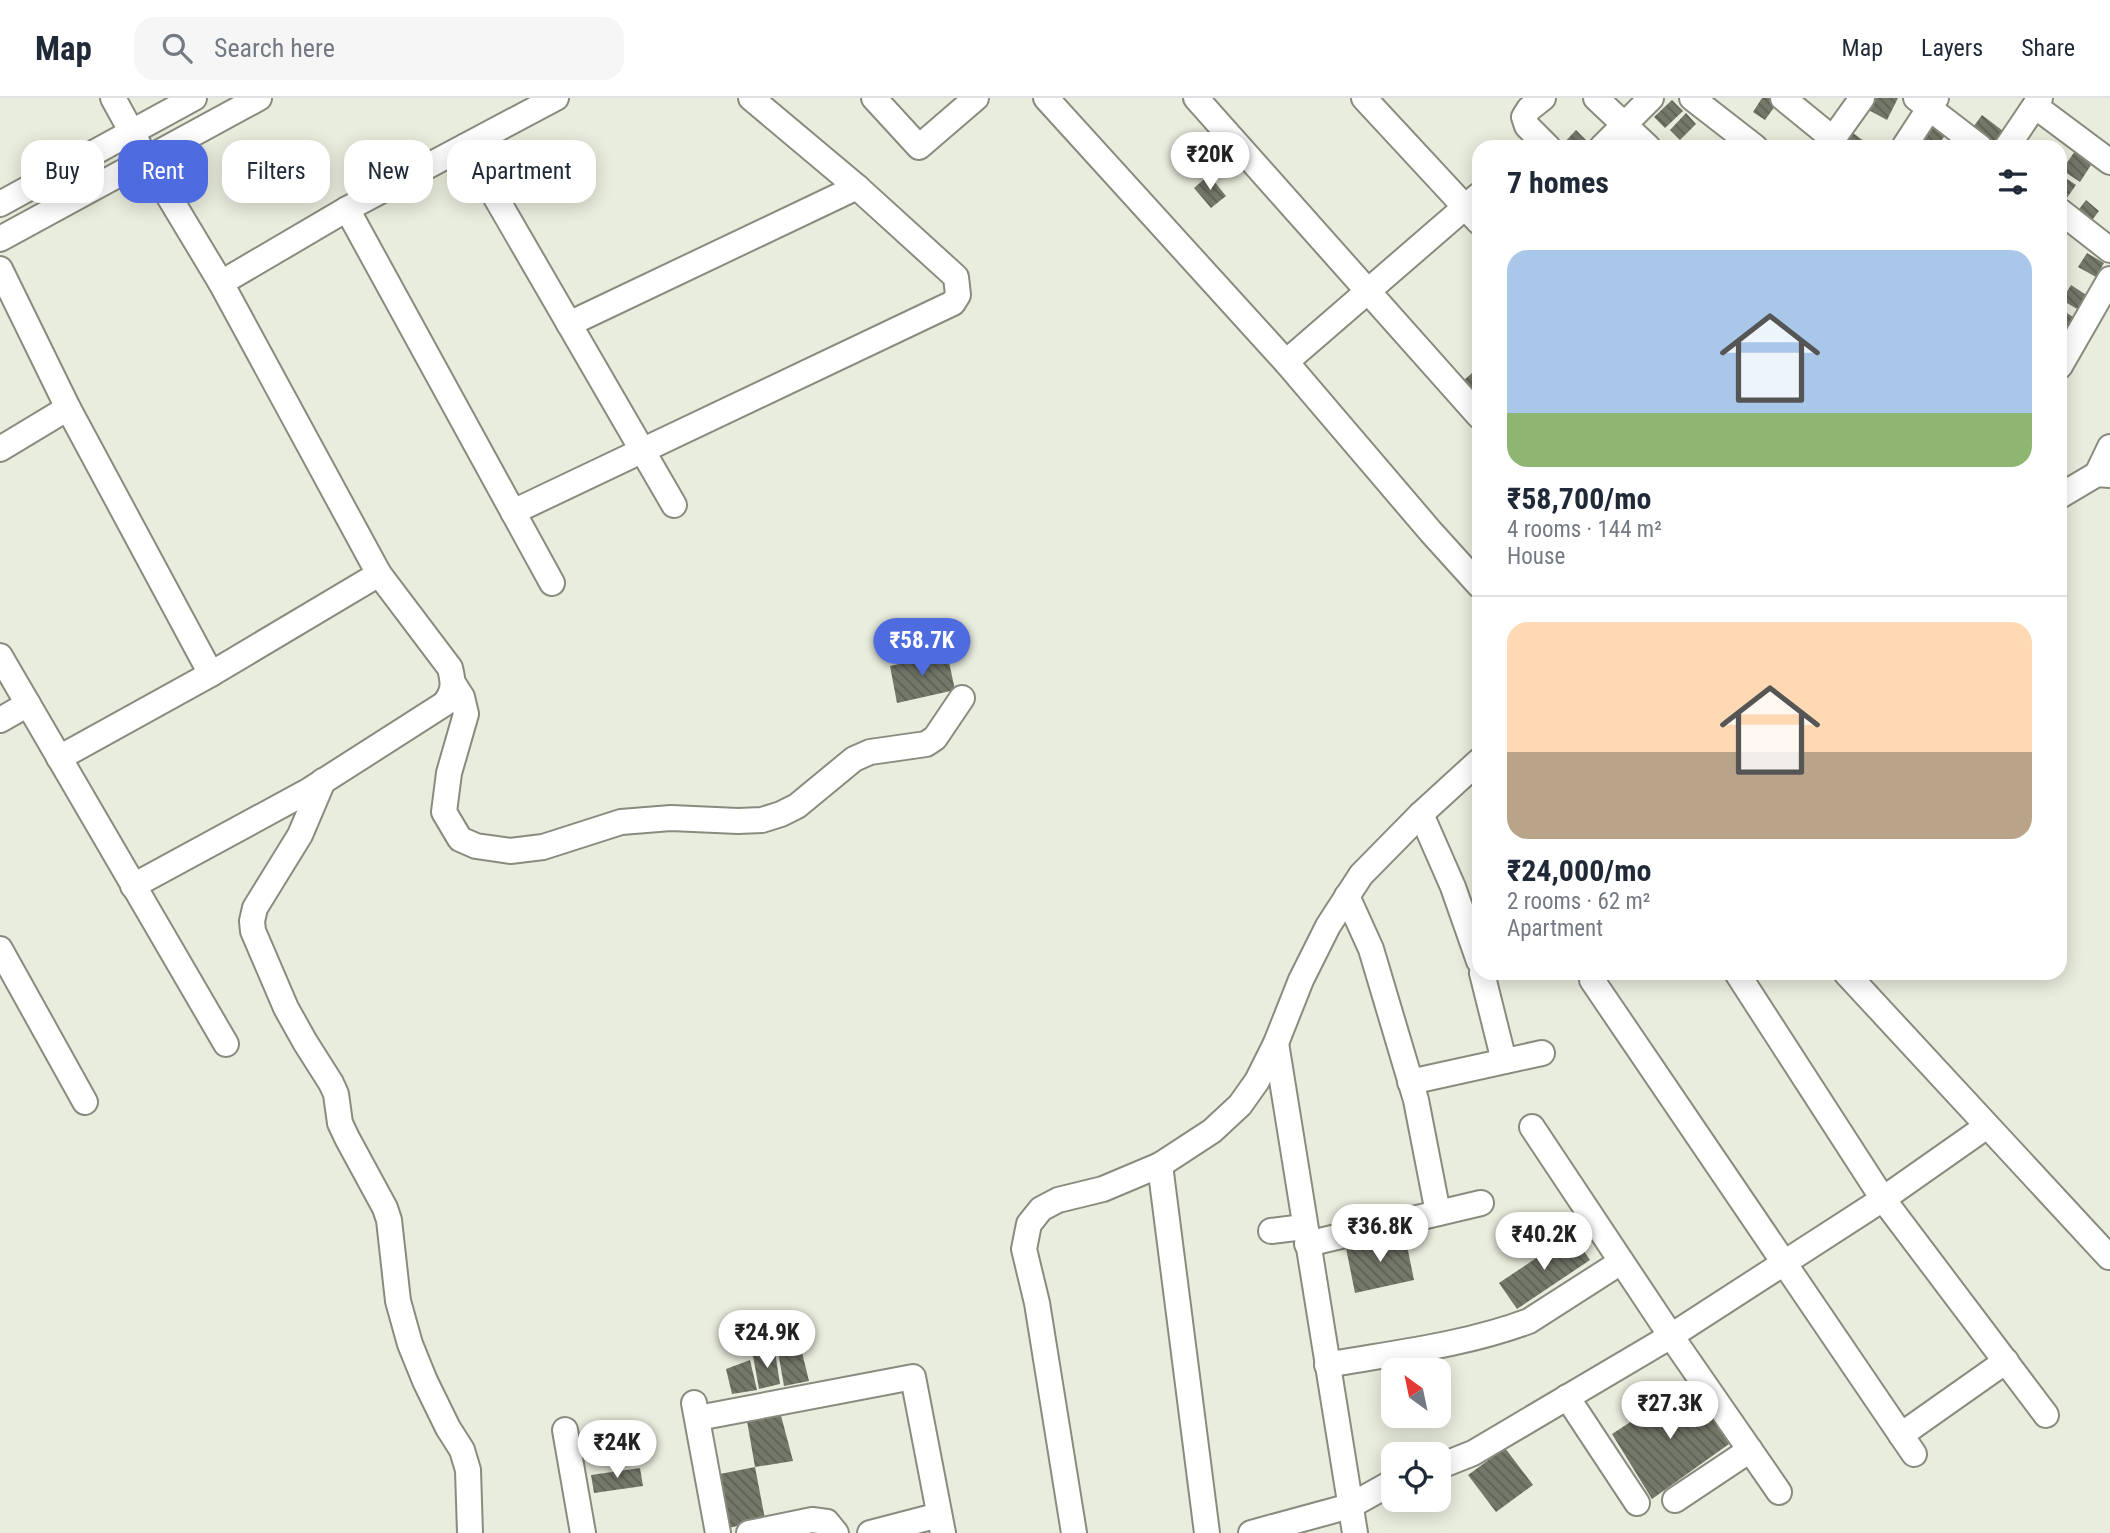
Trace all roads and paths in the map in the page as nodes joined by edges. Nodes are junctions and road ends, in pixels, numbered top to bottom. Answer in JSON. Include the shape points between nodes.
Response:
{"nodes":[{"id":1,"x":113,"y":98,"type":"edge"},
{"id":2,"x":194,"y":98,"type":"edge"},
{"id":3,"x":259,"y":98,"type":"edge"},
{"id":4,"x":556,"y":98,"type":"edge"},
{"id":5,"x":751,"y":98,"type":"edge"},
{"id":6,"x":874,"y":98,"type":"edge"},
{"id":7,"x":976,"y":98,"type":"edge"},
{"id":8,"x":1046,"y":98,"type":"edge"},
{"id":9,"x":1196,"y":98,"type":"edge"},
{"id":10,"x":1364,"y":98,"type":"edge"},
{"id":11,"x":1507,"y":98,"type":"edge"},
{"id":12,"x":1543,"y":98,"type":"edge"},
{"id":13,"x":1596,"y":98,"type":"edge"},
{"id":14,"x":1651,"y":98,"type":"edge"},
{"id":15,"x":1692,"y":98,"type":"edge"},
{"id":16,"x":1783,"y":98,"type":"edge"},
{"id":17,"x":1862,"y":98,"type":"edge"},
{"id":18,"x":1927,"y":101,"type":"edge"},
{"id":19,"x":2038,"y":102,"type":"edge"},
{"id":20,"x":1524,"y":121,"type":"junction"},
{"id":21,"x":1624,"y":126,"type":"junction"},
{"id":22,"x":131,"y":132,"type":"junction"},
{"id":23,"x":136,"y":140,"type":"edge"},
{"id":24,"x":183,"y":140,"type":"edge"},
{"id":25,"x":477,"y":140,"type":"edge"},
{"id":26,"x":1542,"y":140,"type":"edge"},
{"id":27,"x":1609,"y":140,"type":"edge"},
{"id":28,"x":1640,"y":140,"type":"edge"},
{"id":29,"x":1746,"y":140,"type":"edge"},
{"id":30,"x":1828,"y":140,"type":"edge"},
{"id":31,"x":1831,"y":140,"type":"edge"},
{"id":32,"x":1908,"y":140,"type":"edge"},
{"id":33,"x":1972,"y":140,"type":"edge"},
{"id":34,"x":2012,"y":140,"type":"edge"},
{"id":35,"x":447,"y":156,"type":"edge"},
{"id":36,"x":2110,"y":162,"type":"edge"},
{"id":37,"x":118,"y":176,"type":"edge"},
{"id":38,"x":857,"y":187,"type":"junction"},
{"id":39,"x":173,"y":203,"type":"edge"},
{"id":40,"x":499,"y":203,"type":"edge"},
{"id":41,"x":0,"y":204,"type":"edge"},
{"id":42,"x":1472,"y":205,"type":"edge"},
{"id":43,"x":347,"y":209,"type":"junction"},
{"id":44,"x":1472,"y":209,"type":"edge"},
{"id":45,"x":2067,"y":224,"type":"edge"},
{"id":46,"x":0,"y":239,"type":"edge"},
{"id":47,"x":2110,"y":250,"type":"edge"},
{"id":48,"x":0,"y":270,"type":"edge"},
{"id":49,"x":2110,"y":279,"type":"edge"},
{"id":50,"x":221,"y":283,"type":"junction"},
{"id":51,"x":1368,"y":290,"type":"junction"},
{"id":52,"x":569,"y":324,"type":"junction"},
{"id":53,"x":2067,"y":354,"type":"edge"},
{"id":54,"x":1286,"y":362,"type":"junction"},
{"id":55,"x":68,"y":408,"type":"junction"},
{"id":56,"x":1472,"y":408,"type":"edge"},
{"id":57,"x":2110,"y":447,"type":"edge"},
{"id":58,"x":0,"y":449,"type":"edge"},
{"id":59,"x":644,"y":451,"type":"junction"},
{"id":60,"x":2103,"y":475,"type":"edge"},
{"id":61,"x":2067,"y":493,"type":"edge"},
{"id":62,"x":674,"y":505,"type":"dead end"},
{"id":63,"x":513,"y":512,"type":"junction"},
{"id":64,"x":379,"y":574,"type":"junction"},
{"id":65,"x":1472,"y":576,"type":"edge"},
{"id":66,"x":552,"y":583,"type":"dead end"},
{"id":67,"x":0,"y":656,"type":"edge"},
{"id":68,"x":211,"y":674,"type":"junction"},
{"id":69,"x":453,"y":683,"type":"junction"},
{"id":70,"x":962,"y":698,"type":"dead end"},
{"id":71,"x":28,"y":704,"type":"junction"},
{"id":72,"x":0,"y":720,"type":"edge"},
{"id":73,"x":59,"y":758,"type":"junction"},
{"id":74,"x":1472,"y":767,"type":"edge"},
{"id":75,"x":323,"y":781,"type":"junction"},
{"id":76,"x":1421,"y":814,"type":"junction"},
{"id":77,"x":133,"y":886,"type":"junction"},
{"id":78,"x":1347,"y":896,"type":"junction"},
{"id":79,"x":1472,"y":941,"type":"edge"},
{"id":80,"x":0,"y":949,"type":"edge"},
{"id":81,"x":1484,"y":980,"type":"edge"},
{"id":82,"x":1592,"y":980,"type":"dead end"},
{"id":83,"x":1742,"y":980,"type":"edge"},
{"id":84,"x":1852,"y":980,"type":"edge"},
{"id":85,"x":1276,"y":1043,"type":"junction"},
{"id":86,"x":226,"y":1044,"type":"dead end"},
{"id":87,"x":1542,"y":1053,"type":"dead end"},
{"id":88,"x":1504,"y":1061,"type":"junction"},
{"id":89,"x":1410,"y":1082,"type":"junction"},
{"id":90,"x":85,"y":1102,"type":"dead end"},
{"id":91,"x":1987,"y":1126,"type":"junction"},
{"id":92,"x":1532,"y":1127,"type":"dead end"},
{"id":93,"x":1160,"y":1166,"type":"junction"},
{"id":94,"x":1883,"y":1199,"type":"junction"},
{"id":95,"x":1481,"y":1203,"type":"dead end"},
{"id":96,"x":1438,"y":1213,"type":"junction"},
{"id":97,"x":1271,"y":1231,"type":"dead end"},
{"id":98,"x":1306,"y":1236,"type":"junction"},
{"id":99,"x":2109,"y":1256,"type":"edge"},
{"id":100,"x":1621,"y":1262,"type":"junction"},
{"id":101,"x":1785,"y":1262,"type":"junction"},
{"id":102,"x":1671,"y":1336,"type":"junction"},
{"id":103,"x":2006,"y":1361,"type":"junction"},
{"id":104,"x":1327,"y":1365,"type":"junction"},
{"id":105,"x":1567,"y":1397,"type":"junction"},
{"id":106,"x":2046,"y":1415,"type":"dead end"},
{"id":107,"x":565,"y":1430,"type":"dead end"},
{"id":108,"x":1750,"y":1450,"type":"junction"},
{"id":109,"x":1451,"y":1462,"type":"edge"},
{"id":110,"x":1381,"y":1489,"type":"edge"},
{"id":111,"x":1779,"y":1492,"type":"dead end"},
{"id":112,"x":1675,"y":1500,"type":"dead end"},
{"id":113,"x":1637,"y":1503,"type":"dead end"},
{"id":114,"x":1350,"y":1506,"type":"junction"},
{"id":115,"x":941,"y":1524,"type":"edge"},
{"id":116,"x":470,"y":1533,"type":"edge"},
{"id":117,"x":583,"y":1533,"type":"edge"},
{"id":118,"x":718,"y":1533,"type":"edge"},
{"id":119,"x":749,"y":1533,"type":"edge"},
{"id":120,"x":836,"y":1533,"type":"edge"},
{"id":121,"x":870,"y":1533,"type":"edge"},
{"id":122,"x":1074,"y":1533,"type":"edge"},
{"id":123,"x":1207,"y":1533,"type":"edge"},
{"id":124,"x":1251,"y":1533,"type":"edge"},
{"id":125,"x":1355,"y":1533,"type":"edge"}],
"edges":[{"from":1,"to":22,"type":"street"},
{"from":2,"to":22,"type":"street"},
{"from":3,"to":24,"type":"street"},
{"from":4,"to":25,"type":"street"},
{"from":5,"to":38,"type":"street"},
{"from":6,"to":7,"type":"street","via":[[919,147]]},
{"from":8,"to":54,"type":"street"},
{"from":9,"to":51,"type":"street"},
{"from":10,"to":42,"type":"street"},
{"from":11,"to":20,"type":"street"},
{"from":12,"to":20,"type":"street","via":[[1525,113]]},
{"from":13,"to":21,"type":"street"},
{"from":14,"to":21,"type":"street"},
{"from":15,"to":29,"type":"street"},
{"from":16,"to":30,"type":"street"},
{"from":17,"to":31,"type":"street"},
{"from":18,"to":32,"type":"street"},
{"from":18,"to":33,"type":"street"},
{"from":19,"to":34,"type":"street"},
{"from":19,"to":36,"type":"street"},
{"from":20,"to":26,"type":"street"},
{"from":21,"to":27,"type":"street"},
{"from":21,"to":28,"type":"street"},
{"from":22,"to":23,"type":"street"},
{"from":22,"to":41,"type":"street"},
{"from":35,"to":43,"type":"street"},
{"from":37,"to":46,"type":"street"},
{"from":38,"to":52,"type":"street"},
{"from":38,"to":59,"type":"street","via":[[956,276],[958,295],[953,303]]},
{"from":39,"to":50,"type":"street"},
{"from":40,"to":52,"type":"street"},
{"from":43,"to":50,"type":"street"},
{"from":43,"to":63,"type":"street"},
{"from":44,"to":51,"type":"street"},
{"from":45,"to":47,"type":"street"},
{"from":48,"to":55,"type":"street"},
{"from":49,"to":53,"type":"street"},
{"from":50,"to":64,"type":"street"},
{"from":51,"to":54,"type":"street"},
{"from":51,"to":56,"type":"street"},
{"from":52,"to":59,"type":"street"},
{"from":54,"to":65,"type":"street"},
{"from":55,"to":58,"type":"street"},
{"from":55,"to":68,"type":"street"},
{"from":57,"to":60,"type":"street"},
{"from":59,"to":62,"type":"street"},
{"from":59,"to":63,"type":"street"},
{"from":60,"to":61,"type":"street"},
{"from":63,"to":66,"type":"street"},
{"from":64,"to":68,"type":"street"},
{"from":64,"to":69,"type":"street","via":[[450,668]]},
{"from":67,"to":71,"type":"street"},
{"from":68,"to":73,"type":"street"},
{"from":69,"to":70,"type":"street","via":[[466,714],[449,773],[444,812],[460,839],[510,851],[543,847],[621,822],[762,820],[781,814],[854,759],[870,752],[926,744]]},
{"from":69,"to":75,"type":"street","via":[[444,704]]},
{"from":71,"to":72,"type":"street"},
{"from":71,"to":73,"type":"street"},
{"from":73,"to":77,"type":"street"},
{"from":74,"to":76,"type":"street"},
{"from":75,"to":77,"type":"street"},
{"from":75,"to":116,"type":"street","via":[[300,835],[255,908],[253,931],[286,1008],[331,1083],[347,1138],[385,1208],[398,1301],[410,1344],[468,1470]]},
{"from":76,"to":78,"type":"street","via":[[1361,875]]},
{"from":76,"to":79,"type":"street"},
{"from":77,"to":86,"type":"street"},
{"from":78,"to":85,"type":"street","via":[[1301,980]]},
{"from":78,"to":89,"type":"street","via":[[1371,949]]},
{"from":80,"to":90,"type":"street"},
{"from":81,"to":88,"type":"street"},
{"from":82,"to":101,"type":"street"},
{"from":83,"to":94,"type":"street"},
{"from":84,"to":91,"type":"street"},
{"from":85,"to":93,"type":"street","via":[[1258,1081],[1240,1105],[1212,1131]]},
{"from":85,"to":98,"type":"street"},
{"from":87,"to":88,"type":"street"},
{"from":88,"to":89,"type":"street"},
{"from":89,"to":96,"type":"street"},
{"from":91,"to":94,"type":"street"},
{"from":91,"to":99,"type":"street"},
{"from":92,"to":100,"type":"street"},
{"from":93,"to":122,"type":"street","via":[[1041,1209],[1030,1224],[1024,1249]]},
{"from":93,"to":123,"type":"street"},
{"from":94,"to":101,"type":"street"},
{"from":94,"to":103,"type":"street"},
{"from":95,"to":96,"type":"street"},
{"from":96,"to":98,"type":"street"},
{"from":97,"to":98,"type":"street"},
{"from":98,"to":104,"type":"street"},
{"from":100,"to":102,"type":"street"},
{"from":100,"to":104,"type":"street","via":[[1515,1327]]},
{"from":101,"to":102,"type":"street"},
{"from":101,"to":103,"type":"street","via":[[1908,1445]]},
{"from":102,"to":105,"type":"street"},
{"from":102,"to":108,"type":"street"},
{"from":103,"to":106,"type":"street"},
{"from":104,"to":114,"type":"street"},
{"from":105,"to":109,"type":"street"},
{"from":105,"to":113,"type":"street"},
{"from":107,"to":117,"type":"street"},
{"from":108,"to":111,"type":"street"},
{"from":108,"to":112,"type":"street"},
{"from":110,"to":114,"type":"street"},
{"from":114,"to":124,"type":"street"},
{"from":114,"to":125,"type":"street"},
{"from":115,"to":118,"type":"street","via":[[913,1377],[696,1410]]},
{"from":115,"to":121,"type":"street"},
{"from":119,"to":120,"type":"street","via":[[812,1520],[827,1522]]}]}
